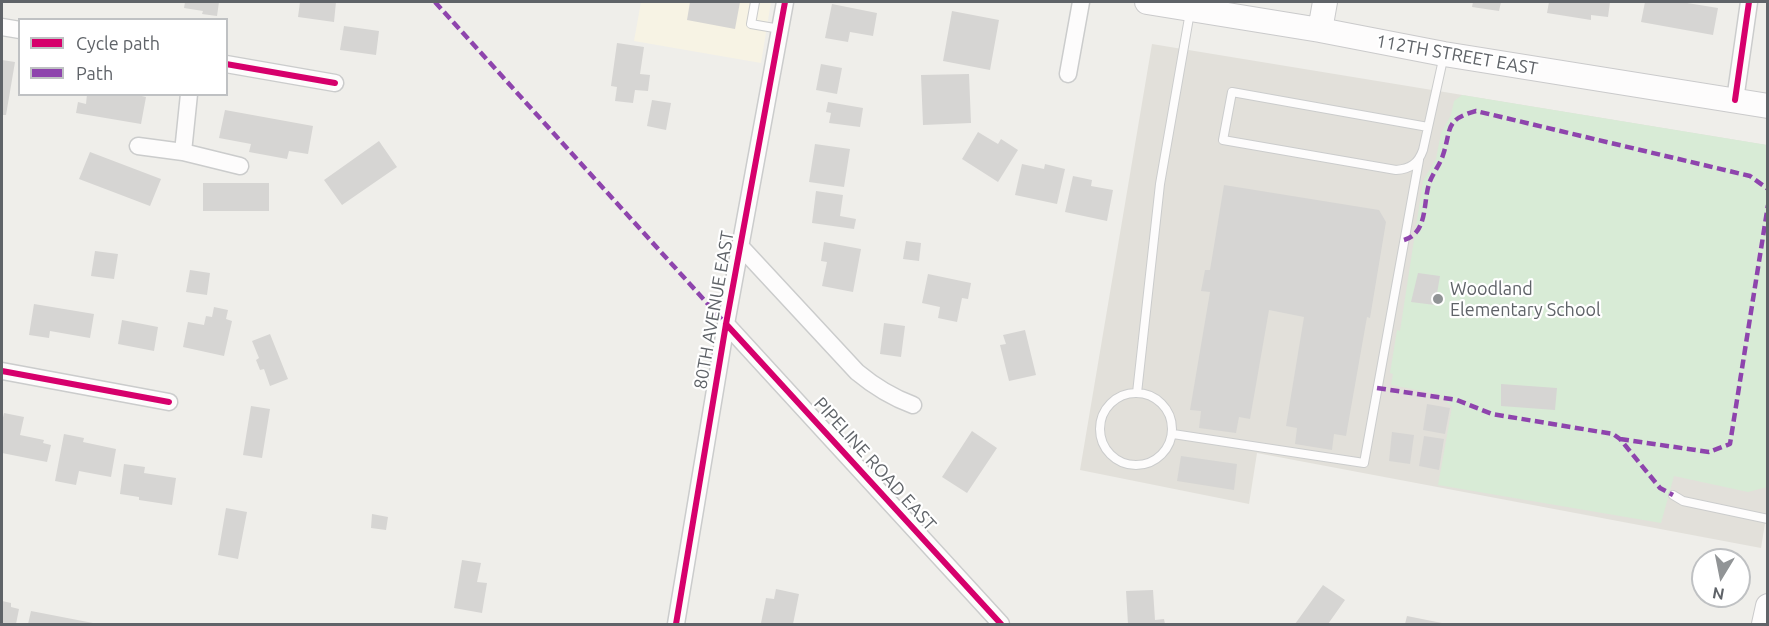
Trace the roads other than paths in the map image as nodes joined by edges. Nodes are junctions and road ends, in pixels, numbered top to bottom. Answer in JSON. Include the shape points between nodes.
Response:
{"nodes":[{"id":1,"x":755,"y":2,"type":"edge"},
{"id":2,"x":785,"y":2,"type":"edge"},
{"id":3,"x":1081,"y":2,"type":"edge"},
{"id":4,"x":1147,"y":2,"type":"edge"},
{"id":5,"x":1325,"y":2,"type":"edge"},
{"id":6,"x":1749,"y":2,"type":"edge"},
{"id":7,"x":1190,"y":9,"type":"junction"},
{"id":8,"x":2,"y":27,"type":"edge"},
{"id":9,"x":780,"y":29,"type":"junction"},
{"id":10,"x":18,"y":30,"type":"edge"},
{"id":11,"x":1320,"y":30,"type":"junction"},
{"id":12,"x":1444,"y":54,"type":"junction"},
{"id":13,"x":228,"y":64,"type":"edge"},
{"id":14,"x":1068,"y":74,"type":"dead end"},
{"id":15,"x":335,"y":83,"type":"dead end"},
{"id":16,"x":189,"y":96,"type":"edge"},
{"id":17,"x":1735,"y":100,"type":"junction"},
{"id":18,"x":1767,"y":106,"type":"edge"},
{"id":19,"x":1428,"y":127,"type":"junction"},
{"id":20,"x":138,"y":146,"type":"dead end"},
{"id":21,"x":183,"y":152,"type":"junction"},
{"id":22,"x":1419,"y":160,"type":"junction"},
{"id":23,"x":240,"y":166,"type":"dead end"},
{"id":24,"x":740,"y":246,"type":"junction"},
{"id":25,"x":726,"y":324,"type":"junction"},
{"id":26,"x":2,"y":372,"type":"edge"},
{"id":27,"x":1137,"y":393,"type":"junction"},
{"id":28,"x":169,"y":402,"type":"dead end"},
{"id":29,"x":913,"y":405,"type":"dead end"},
{"id":30,"x":1173,"y":434,"type":"junction"},
{"id":31,"x":1673,"y":495,"type":"dead end"},
{"id":32,"x":1767,"y":519,"type":"edge"},
{"id":33,"x":1767,"y":606,"type":"edge"},
{"id":34,"x":676,"y":624,"type":"edge"},
{"id":35,"x":1001,"y":624,"type":"edge"},
{"id":36,"x":1764,"y":624,"type":"edge"}],
"edges":[{"from":1,"to":9,"type":"lane","via":[[751,24]]},
{"from":2,"to":9,"type":"street","name":"80TH AVENUE EAST"},
{"from":3,"to":14,"type":"street"},
{"from":4,"to":7,"type":"main road","name":"112TH STREET EAST"},
{"from":5,"to":11,"type":"main road"},
{"from":6,"to":17,"type":"street"},
{"from":7,"to":11,"type":"main road","name":"112TH STREET EAST"},
{"from":7,"to":27,"type":"lane","via":[[1160,184]]},
{"from":8,"to":10,"type":"street"},
{"from":9,"to":24,"type":"street","name":"80TH AVENUE EAST"},
{"from":11,"to":12,"type":"main road","name":"112TH STREET EAST"},
{"from":12,"to":17,"type":"main road","name":"112TH STREET EAST"},
{"from":12,"to":19,"type":"lane"},
{"from":13,"to":15,"type":"street"},
{"from":16,"to":21,"type":"street"},
{"from":17,"to":18,"type":"main road","name":"112TH STREET EAST"},
{"from":19,"to":22,"type":"lane"},
{"from":19,"to":22,"type":"lane","via":[[1232,92],[1223,140],[1396,170],[1407,170]]},
{"from":20,"to":21,"type":"street"},
{"from":21,"to":23,"type":"street"},
{"from":22,"to":30,"type":"lane","via":[[1364,463]]},
{"from":24,"to":25,"type":"street","name":"80TH AVENUE EAST"},
{"from":24,"to":29,"type":"street","via":[[857,372],[875,388]]},
{"from":25,"to":34,"type":"street","name":"80TH AVENUE EAST"},
{"from":25,"to":35,"type":"street","name":"PIPELINE ROAD EAST"},
{"from":26,"to":28,"type":"street"},
{"from":27,"to":30,"type":"lane","via":[[1160,401],[1168,410]]},
{"from":27,"to":30,"type":"lane","via":[[1125,394],[1106,408],[1100,431],[1109,453],[1129,465],[1152,462],[1162,455]]},
{"from":31,"to":32,"type":"lane","via":[[1683,501]]},
{"from":33,"to":36,"type":"main road"}]}
